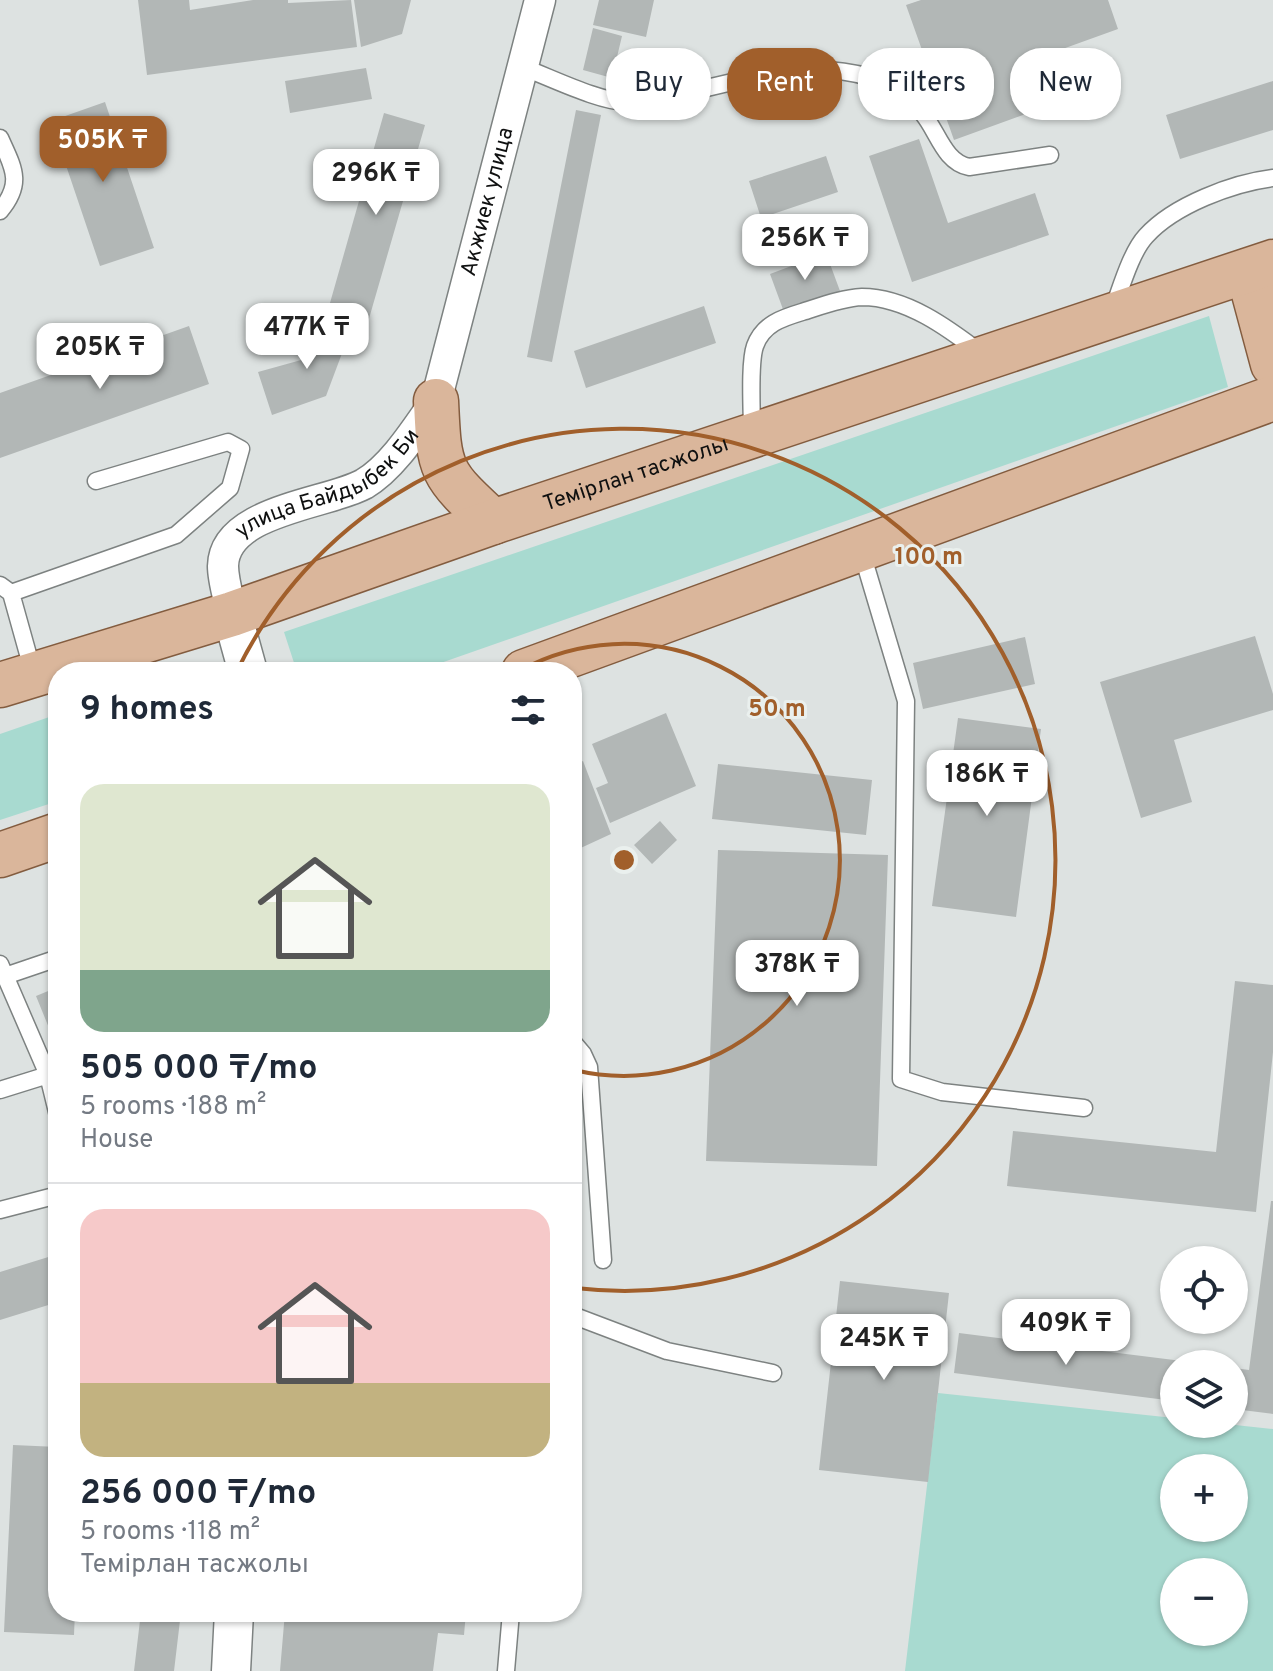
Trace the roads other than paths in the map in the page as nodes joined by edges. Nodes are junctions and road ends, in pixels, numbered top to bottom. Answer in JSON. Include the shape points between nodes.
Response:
{"nodes":[{"id":1,"x":540,"y":0,"type":"edge"},
{"id":2,"x":522,"y":67,"type":"junction"},
{"id":3,"x":0,"y":138,"type":"edge"},
{"id":4,"x":1050,"y":155,"type":"dead end"},
{"id":5,"x":1273,"y":178,"type":"edge"},
{"id":6,"x":0,"y":211,"type":"edge"},
{"id":7,"x":1260,"y":267,"type":"edge"},
{"id":8,"x":1109,"y":317,"type":"junction"},
{"id":9,"x":986,"y":358,"type":"junction"},
{"id":10,"x":1273,"y":364,"type":"edge"},
{"id":11,"x":1273,"y":398,"type":"edge"},
{"id":12,"x":436,"y":401,"type":"junction"},
{"id":13,"x":752,"y":435,"type":"junction"},
{"id":14,"x":96,"y":481,"type":"dead end"},
{"id":15,"x":493,"y":522,"type":"junction"},
{"id":16,"x":860,"y":549,"type":"junction"},
{"id":17,"x":5,"y":589,"type":"edge"},
{"id":18,"x":232,"y":614,"type":"junction"},
{"id":19,"x":73,"y":662,"type":"edge"},
{"id":20,"x":245,"y":662,"type":"edge"},
{"id":21,"x":551,"y":662,"type":"edge"},
{"id":22,"x":48,"y":670,"type":"edge"},
{"id":23,"x":17,"y":679,"type":"edge"},
{"id":24,"x":48,"y":838,"type":"edge"},
{"id":25,"x":0,"y":855,"type":"edge"},
{"id":26,"x":48,"y":960,"type":"edge"},
{"id":27,"x":3,"y":970,"type":"edge"},
{"id":28,"x":582,"y":1053,"type":"edge"},
{"id":29,"x":48,"y":1075,"type":"joint"},
{"id":30,"x":0,"y":1090,"type":"edge"},
{"id":31,"x":1084,"y":1108,"type":"dead end"},
{"id":32,"x":48,"y":1198,"type":"edge"},
{"id":33,"x":0,"y":1210,"type":"edge"},
{"id":34,"x":603,"y":1260,"type":"dead end"},
{"id":35,"x":582,"y":1319,"type":"edge"},
{"id":36,"x":773,"y":1373,"type":"dead end"},
{"id":37,"x":233,"y":1622,"type":"edge"},
{"id":38,"x":510,"y":1622,"type":"edge"},
{"id":39,"x":231,"y":1671,"type":"edge"},
{"id":40,"x":506,"y":1671,"type":"edge"}],
"edges":[{"from":1,"to":2,"type":"street","name":"Акжиек улица"},
{"from":2,"to":4,"type":"lane","via":[[625,102],[789,71],[867,77],[899,90],[924,114],[959,165]]},
{"from":2,"to":12,"type":"street","name":"Акжиек улица"},
{"from":3,"to":6,"type":"lane","via":[[16,176],[10,200]]},
{"from":5,"to":8,"type":"lane","via":[[1245,182],[1178,210],[1145,236]]},
{"from":7,"to":8,"type":"main road","name":"Темірлан тасжолы"},
{"from":7,"to":10,"type":"main road"},
{"from":8,"to":9,"type":"main road","name":"Темірлан тасжолы"},
{"from":9,"to":13,"type":"main road","name":"Темірлан тасжолы"},
{"from":9,"to":13,"type":"lane","via":[[945,326],[883,298],[835,301],[776,320],[754,348]]},
{"from":11,"to":16,"type":"main road"},
{"from":12,"to":15,"type":"main road","via":[[438,452],[446,475]]},
{"from":12,"to":18,"type":"street","name":"улица Байдыбек Би","via":[[399,452],[365,484],[258,520],[239,533],[223,564]]},
{"from":13,"to":15,"type":"main road","name":"Темірлан тасжолы"},
{"from":14,"to":17,"type":"lane","via":[[228,442],[241,449],[230,488],[176,535]]},
{"from":15,"to":18,"type":"main road","name":"Темірлан тасжолы"},
{"from":16,"to":21,"type":"main road"},
{"from":16,"to":31,"type":"lane","via":[[906,701],[901,1079],[942,1092]]},
{"from":17,"to":23,"type":"lane"},
{"from":18,"to":19,"type":"main road","name":"Темірлан тасжолы"},
{"from":18,"to":20,"type":"street"},
{"from":22,"to":23,"type":"main road","name":"Темірлан тасжолы"},
{"from":24,"to":25,"type":"main road"},
{"from":26,"to":27,"type":"lane"},
{"from":27,"to":29,"type":"lane"},
{"from":28,"to":34,"type":"lane","via":[[589,1067]]},
{"from":29,"to":30,"type":"lane"},
{"from":32,"to":33,"type":"lane"},
{"from":35,"to":36,"type":"lane","via":[[667,1351]]},
{"from":37,"to":39,"type":"street"},
{"from":38,"to":40,"type":"lane"}]}
